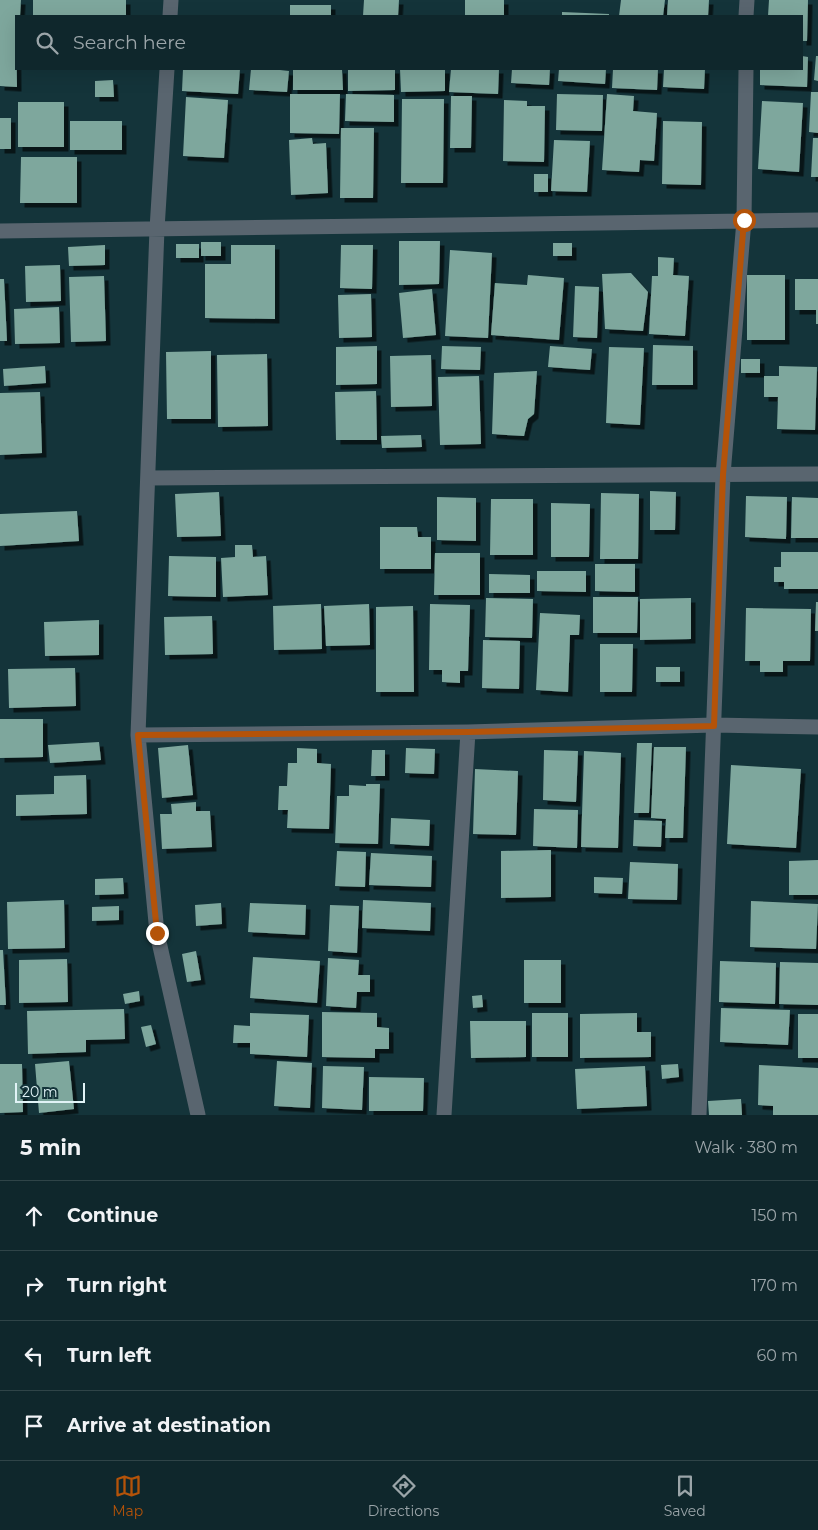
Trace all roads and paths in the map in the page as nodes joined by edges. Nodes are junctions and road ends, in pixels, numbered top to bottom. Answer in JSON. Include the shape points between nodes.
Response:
{"nodes":[{"id":1,"x":171,"y":0,"type":"edge"},
{"id":2,"x":747,"y":0,"type":"edge"},
{"id":3,"x":170,"y":15,"type":"edge"},
{"id":4,"x":746,"y":15,"type":"edge"},
{"id":5,"x":167,"y":70,"type":"edge"},
{"id":6,"x":746,"y":70,"type":"edge"},
{"id":7,"x":744,"y":220,"type":"junction"},
{"id":8,"x":818,"y":220,"type":"edge"},
{"id":9,"x":157,"y":229,"type":"junction"},
{"id":10,"x":0,"y":231,"type":"edge"},
{"id":11,"x":818,"y":474,"type":"edge"},
{"id":12,"x":723,"y":475,"type":"junction"},
{"id":13,"x":148,"y":478,"type":"junction"},
{"id":14,"x":714,"y":726,"type":"junction"},
{"id":15,"x":818,"y":726,"type":"edge"},
{"id":16,"x":468,"y":732,"type":"junction"},
{"id":17,"x":138,"y":735,"type":"junction"},
{"id":18,"x":198,"y":1115,"type":"edge"},
{"id":19,"x":444,"y":1115,"type":"edge"},
{"id":20,"x":698,"y":1115,"type":"edge"}],
"edges":[{"from":1,"to":3,"type":"street"},
{"from":2,"to":4,"type":"street"},
{"from":5,"to":9,"type":"street"},
{"from":6,"to":7,"type":"street"},
{"from":7,"to":8,"type":"street"},
{"from":7,"to":9,"type":"street"},
{"from":7,"to":12,"type":"street"},
{"from":9,"to":10,"type":"street"},
{"from":9,"to":13,"type":"street"},
{"from":11,"to":12,"type":"street"},
{"from":12,"to":13,"type":"street"},
{"from":12,"to":14,"type":"street"},
{"from":13,"to":17,"type":"street"},
{"from":14,"to":15,"type":"street"},
{"from":14,"to":16,"type":"street"},
{"from":14,"to":20,"type":"street"},
{"from":16,"to":17,"type":"street"},
{"from":16,"to":19,"type":"street"},
{"from":17,"to":18,"type":"street","via":[[157,933]]}]}
